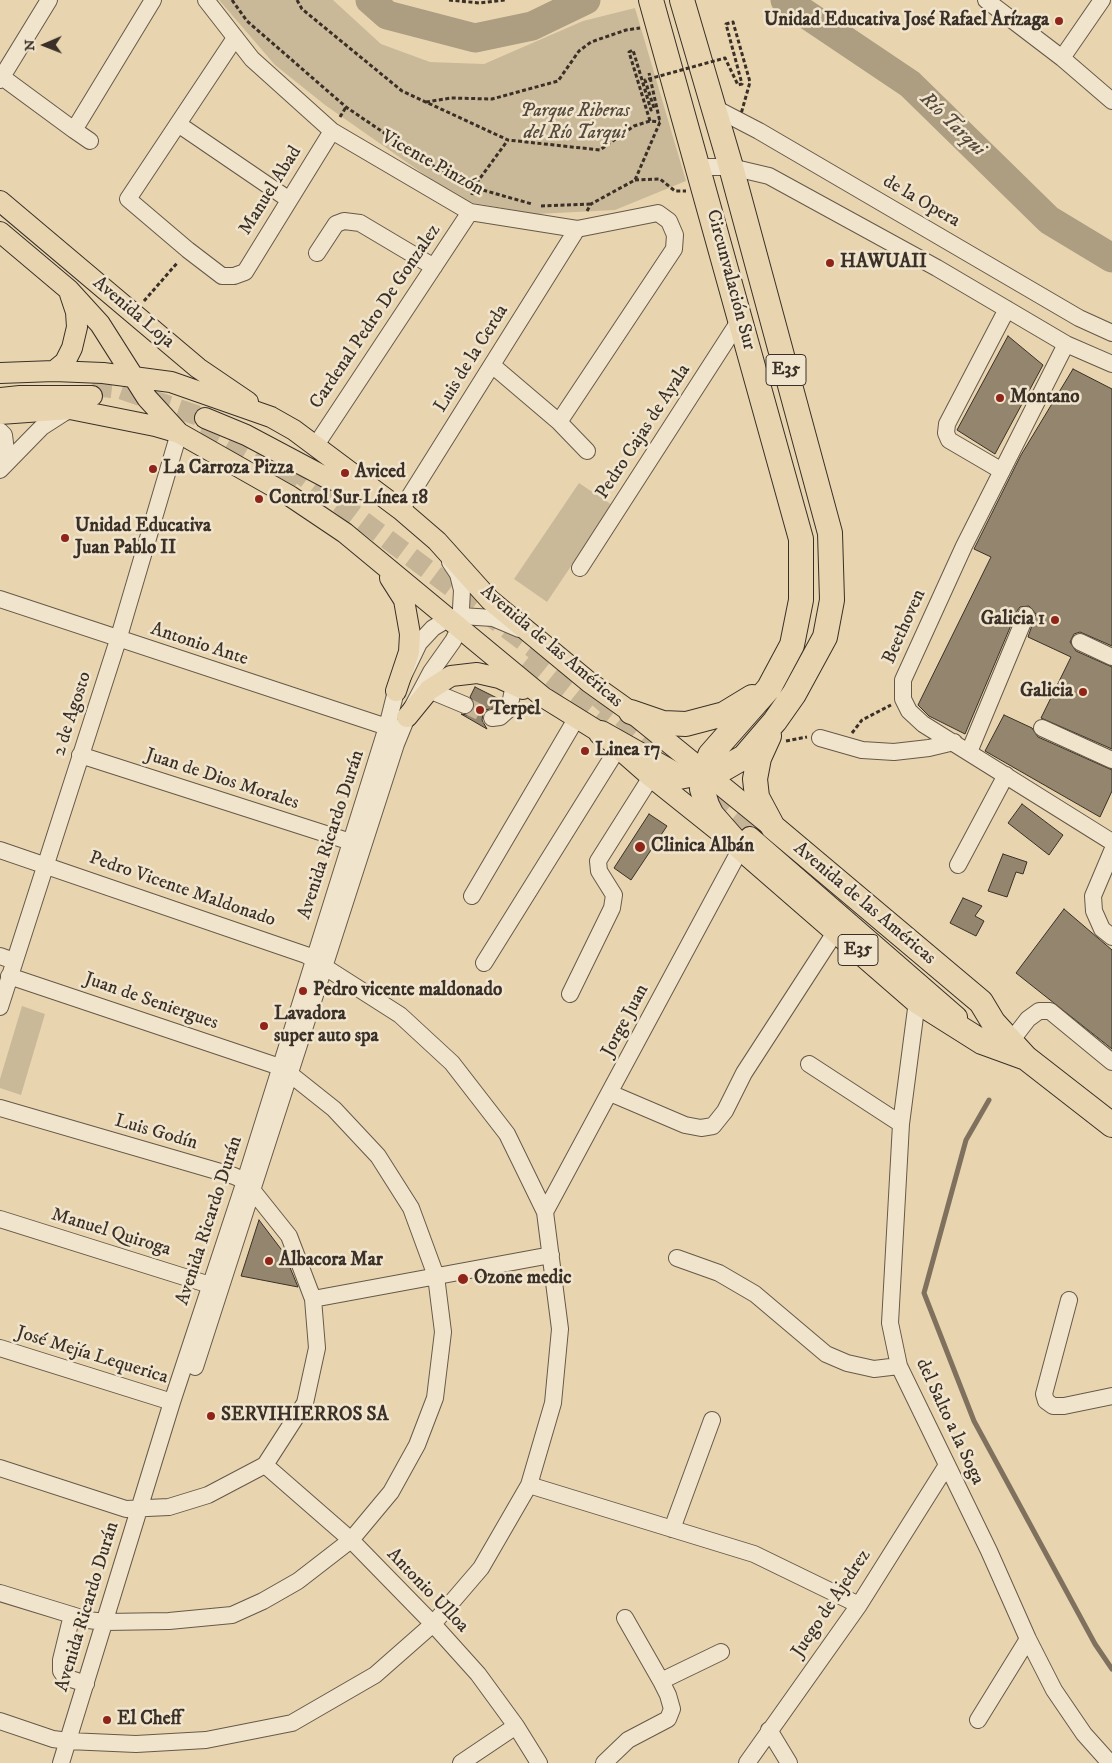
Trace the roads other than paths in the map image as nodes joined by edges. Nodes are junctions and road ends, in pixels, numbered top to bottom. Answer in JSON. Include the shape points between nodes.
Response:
{"nodes":[{"id":1,"x":50,"y":0,"type":"edge"},
{"id":2,"x":154,"y":0,"type":"edge"},
{"id":3,"x":206,"y":0,"type":"edge"},
{"id":4,"x":651,"y":0,"type":"edge"},
{"id":5,"x":986,"y":0,"type":"edge"},
{"id":6,"x":1102,"y":0,"type":"edge"},
{"id":7,"x":683,"y":6,"type":"edge"},
{"id":8,"x":234,"y":38,"type":"junction"},
{"id":9,"x":1062,"y":58,"type":"junction"},
{"id":10,"x":1,"y":78,"type":"edge"},
{"id":11,"x":1112,"y":101,"type":"edge"},
{"id":12,"x":711,"y":106,"type":"junction"},
{"id":13,"x":178,"y":124,"type":"junction"},
{"id":14,"x":74,"y":130,"type":"junction"},
{"id":15,"x":332,"y":131,"type":"junction"},
{"id":16,"x":90,"y":140,"type":"dead end"},
{"id":17,"x":698,"y":166,"type":"junction"},
{"id":18,"x":731,"y":167,"type":"junction"},
{"id":19,"x":288,"y":199,"type":"junction"},
{"id":20,"x":0,"y":201,"type":"edge"},
{"id":21,"x":470,"y":212,"type":"junction"},
{"id":22,"x":577,"y":229,"type":"junction"},
{"id":23,"x":0,"y":232,"type":"edge"},
{"id":24,"x":317,"y":253,"type":"dead end"},
{"id":25,"x":434,"y":267,"type":"junction"},
{"id":26,"x":69,"y":290,"type":"junction"},
{"id":27,"x":1007,"y":309,"type":"junction"},
{"id":28,"x":740,"y":318,"type":"junction"},
{"id":29,"x":1112,"y":333,"type":"edge"},
{"id":30,"x":1066,"y":344,"type":"junction"},
{"id":31,"x":1112,"y":364,"type":"edge"},
{"id":32,"x":492,"y":365,"type":"junction"},
{"id":33,"x":54,"y":371,"type":"junction"},
{"id":34,"x":0,"y":373,"type":"edge"},
{"id":35,"x":132,"y":377,"type":"junction"},
{"id":36,"x":0,"y":386,"type":"edge"},
{"id":37,"x":0,"y":398,"type":"edge"},
{"id":38,"x":70,"y":409,"type":"junction"},
{"id":39,"x":0,"y":414,"type":"edge"},
{"id":40,"x":271,"y":417,"type":"junction"},
{"id":41,"x":204,"y":418,"type":"tunnel mouth"},
{"id":42,"x":559,"y":422,"type":"junction"},
{"id":43,"x":0,"y":430,"type":"edge"},
{"id":44,"x":179,"y":433,"type":"junction"},
{"id":45,"x":316,"y":445,"type":"junction"},
{"id":46,"x":587,"y":451,"type":"dead end"},
{"id":47,"x":0,"y":465,"type":"edge"},
{"id":48,"x":0,"y":470,"type":"edge"},
{"id":49,"x":1002,"y":471,"type":"junction"},
{"id":50,"x":382,"y":495,"type":"junction"},
{"id":51,"x":401,"y":510,"type":"junction"},
{"id":52,"x":437,"y":541,"type":"junction"},
{"id":53,"x":382,"y":565,"type":"junction"},
{"id":54,"x":580,"y":568,"type":"dead end"},
{"id":55,"x":0,"y":599,"type":"edge"},
{"id":56,"x":1026,"y":615,"type":"dead end"},
{"id":57,"x":456,"y":621,"type":"junction"},
{"id":58,"x":118,"y":640,"type":"junction"},
{"id":59,"x":1080,"y":642,"type":"dead end"},
{"id":60,"x":545,"y":646,"type":"junction"},
{"id":61,"x":1112,"y":657,"type":"edge"},
{"id":62,"x":514,"y":684,"type":"junction"},
{"id":63,"x":769,"y":688,"type":"junction"},
{"id":64,"x":429,"y":690,"type":"junction"},
{"id":65,"x":396,"y":691,"type":"junction"},
{"id":66,"x":543,"y":697,"type":"junction"},
{"id":67,"x":465,"y":705,"type":"tunnel mouth"},
{"id":68,"x":631,"y":712,"type":"junction"},
{"id":69,"x":407,"y":717,"type":"junction"},
{"id":70,"x":492,"y":718,"type":"dead end"},
{"id":71,"x":576,"y":719,"type":"junction"},
{"id":72,"x":776,"y":721,"type":"junction"},
{"id":73,"x":387,"y":727,"type":"junction"},
{"id":74,"x":1042,"y":728,"type":"dead end"},
{"id":75,"x":820,"y":738,"type":"dead end"},
{"id":76,"x":610,"y":741,"type":"junction"},
{"id":77,"x":954,"y":742,"type":"junction"},
{"id":78,"x":969,"y":752,"type":"junction"},
{"id":79,"x":80,"y":755,"type":"junction"},
{"id":80,"x":1112,"y":760,"type":"edge"},
{"id":81,"x":705,"y":772,"type":"junction"},
{"id":82,"x":1006,"y":775,"type":"junction"},
{"id":83,"x":650,"y":777,"type":"junction"},
{"id":84,"x":754,"y":836,"type":"junction"},
{"id":85,"x":351,"y":842,"type":"junction"},
{"id":86,"x":1112,"y":842,"type":"edge"},
{"id":87,"x":0,"y":850,"type":"edge"},
{"id":88,"x":1112,"y":851,"type":"edge"},
{"id":89,"x":44,"y":864,"type":"junction"},
{"id":90,"x":958,"y":865,"type":"dead end"},
{"id":91,"x":472,"y":896,"type":"dead end"},
{"id":92,"x":836,"y":931,"type":"junction"},
{"id":93,"x":1112,"y":937,"type":"edge"},
{"id":94,"x":320,"y":962,"type":"junction"},
{"id":95,"x":484,"y":963,"type":"dead end"},
{"id":96,"x":8,"y":964,"type":"edge"},
{"id":97,"x":570,"y":994,"type":"dead end"},
{"id":98,"x":918,"y":1001,"type":"junction"},
{"id":99,"x":0,"y":1007,"type":"edge"},
{"id":100,"x":987,"y":1032,"type":"junction"},
{"id":101,"x":1018,"y":1050,"type":"junction"},
{"id":102,"x":1112,"y":1062,"type":"edge"},
{"id":103,"x":809,"y":1064,"type":"dead end"},
{"id":104,"x":285,"y":1070,"type":"junction"},
{"id":105,"x":610,"y":1093,"type":"junction"},
{"id":106,"x":0,"y":1108,"type":"edge"},
{"id":107,"x":901,"y":1124,"type":"junction"},
{"id":108,"x":1112,"y":1125,"type":"edge"},
{"id":109,"x":249,"y":1186,"type":"junction"},
{"id":110,"x":545,"y":1212,"type":"junction"},
{"id":111,"x":0,"y":1219,"type":"edge"},
{"id":112,"x":551,"y":1255,"type":"junction"},
{"id":113,"x":677,"y":1258,"type":"dead end"},
{"id":114,"x":436,"y":1276,"type":"junction"},
{"id":115,"x":210,"y":1285,"type":"junction"},
{"id":116,"x":313,"y":1299,"type":"junction"},
{"id":117,"x":1068,"y":1300,"type":"dead end"},
{"id":118,"x":0,"y":1348,"type":"edge"},
{"id":119,"x":899,"y":1366,"type":"junction"},
{"id":120,"x":1112,"y":1396,"type":"edge"},
{"id":121,"x":172,"y":1402,"type":"junction"},
{"id":122,"x":712,"y":1420,"type":"dead end"},
{"id":123,"x":265,"y":1465,"type":"junction"},
{"id":124,"x":946,"y":1465,"type":"junction"},
{"id":125,"x":0,"y":1468,"type":"edge"},
{"id":126,"x":530,"y":1484,"type":"junction"},
{"id":127,"x":138,"y":1509,"type":"junction"},
{"id":128,"x":672,"y":1529,"type":"junction"},
{"id":129,"x":351,"y":1540,"type":"junction"},
{"id":130,"x":0,"y":1593,"type":"edge"},
{"id":131,"x":859,"y":1605,"type":"junction"},
{"id":132,"x":72,"y":1615,"type":"junction"},
{"id":133,"x":625,"y":1618,"type":"dead end"},
{"id":134,"x":110,"y":1622,"type":"junction"},
{"id":135,"x":433,"y":1624,"type":"junction"},
{"id":136,"x":1028,"y":1638,"type":"junction"},
{"id":137,"x":721,"y":1652,"type":"dead end"},
{"id":138,"x":661,"y":1681,"type":"junction"},
{"id":139,"x":86,"y":1684,"type":"junction"},
{"id":140,"x":978,"y":1720,"type":"dead end"},
{"id":141,"x":0,"y":1721,"type":"edge"},
{"id":142,"x":516,"y":1726,"type":"junction"},
{"id":143,"x":770,"y":1730,"type":"junction"},
{"id":144,"x":74,"y":1741,"type":"junction"},
{"id":145,"x":61,"y":1763,"type":"edge"},
{"id":146,"x":72,"y":1763,"type":"edge"},
{"id":147,"x":461,"y":1763,"type":"edge"},
{"id":148,"x":539,"y":1763,"type":"edge"},
{"id":149,"x":604,"y":1763,"type":"edge"},
{"id":150,"x":747,"y":1763,"type":"edge"},
{"id":151,"x":789,"y":1763,"type":"edge"},
{"id":152,"x":1110,"y":1763,"type":"edge"}],
"edges":[{"from":1,"to":10,"type":"street"},
{"from":2,"to":14,"type":"street"},
{"from":3,"to":8,"type":"street","name":"Vicente Pinzón"},
{"from":4,"to":17,"type":"highway","name":"Circunvalación Sur","number":"E35","via":[[650,31]]},
{"from":5,"to":9,"type":"street"},
{"from":6,"to":9,"type":"street"},
{"from":7,"to":12,"type":"highway","name":"Circunvalación Sur","number":"E35"},
{"from":8,"to":13,"type":"street"},
{"from":8,"to":15,"type":"street","name":"Vicente Pinzón","via":[[252,60]]},
{"from":9,"to":11,"type":"street"},
{"from":10,"to":14,"type":"street"},
{"from":12,"to":18,"type":"highway","name":"Circunvalación Sur","number":"E35"},
{"from":12,"to":29,"type":"street","name":"de la Opera","via":[[1079,318]]},
{"from":13,"to":19,"type":"street"},
{"from":13,"to":19,"type":"street","name":"Manuel Abad","via":[[128,199],[222,276],[245,272]]},
{"from":14,"to":16,"type":"street"},
{"from":15,"to":19,"type":"street","name":"Manuel Abad"},
{"from":15,"to":21,"type":"street","name":"Vicente Pinzón"},
{"from":17,"to":18,"type":"street"},
{"from":17,"to":28,"type":"highway","name":"Circunvalación Sur","number":"E35"},
{"from":18,"to":27,"type":"street","via":[[769,176],[798,190]]},
{"from":18,"to":72,"type":"highway","name":"Circunvalación Sur","number":"E35","via":[[830,533],[832,600],[825,637]]},
{"from":20,"to":40,"type":"main road","name":"Avenida Loja","via":[[198,368]]},
{"from":21,"to":22,"type":"street","name":"Vicente Pinzón"},
{"from":21,"to":25,"type":"street","name":"Cardenal Pedro De Gonzalez"},
{"from":22,"to":32,"type":"street","name":"Luis de la Cerda"},
{"from":22,"to":42,"type":"street","name":"Vicente Pinzón","via":[[658,213],[669,221],[674,234],[674,249]]},
{"from":23,"to":26,"type":"main road","name":"Avenida Loja"},
{"from":24,"to":25,"type":"street","via":[[336,224],[344,221],[360,223]]},
{"from":25,"to":45,"type":"street","name":"Cardenal Pedro De Gonzalez"},
{"from":26,"to":33,"type":"main road","via":[[77,327],[65,362]]},
{"from":26,"to":35,"type":"main road","name":"Avenida Loja","via":[[100,324]]},
{"from":27,"to":30,"type":"street"},
{"from":27,"to":49,"type":"street","via":[[947,424],[946,433],[949,440]]},
{"from":28,"to":54,"type":"street","name":"Pedro Cajas de Ayala"},
{"from":28,"to":63,"type":"highway","name":"Circunvalación Sur","number":"E35","via":[[801,539],[801,600],[792,645]]},
{"from":30,"to":31,"type":"street"},
{"from":30,"to":49,"type":"street","name":"Beethoven"},
{"from":32,"to":42,"type":"street"},
{"from":32,"to":51,"type":"street","name":"Luis de la Cerda"},
{"from":33,"to":34,"type":"main road","name":"Avenida de las Américas"},
{"from":33,"to":35,"type":"main road","name":"Avenida de las Américas"},
{"from":35,"to":40,"type":"main road","name":"Avenida de las Américas","via":[[171,382]]},
{"from":35,"to":44,"type":"main road","name":"Avenida Loja"},
{"from":36,"to":37,"type":"main road","via":[[23,384],[92,391]]},
{"from":38,"to":39,"type":"main road","name":"Avenida de las Américas"},
{"from":38,"to":44,"type":"main road","name":"Avenida de las Américas"},
{"from":38,"to":48,"type":"street","via":[[42,427]]},
{"from":40,"to":45,"type":"main road","name":"Avenida de las Américas"},
{"from":41,"to":50,"type":"main road","via":[[246,435],[327,478]]},
{"from":42,"to":46,"type":"street"},
{"from":43,"to":47,"type":"street","via":[[6,450]]},
{"from":44,"to":53,"type":"main road","name":"Avenida de las Américas","via":[[290,496],[345,532]]},
{"from":44,"to":58,"type":"street","name":"2 de Agosto"},
{"from":45,"to":50,"type":"main road","name":"Avenida de las Américas"},
{"from":49,"to":77,"type":"street","name":"Beethoven","via":[[903,680],[903,699],[909,711],[923,724]]},
{"from":50,"to":51,"type":"main road","name":"Avenida de las Américas"},
{"from":51,"to":52,"type":"main road","name":"Avenida de las Américas"},
{"from":52,"to":57,"type":"street","via":[[458,574],[462,590]]},
{"from":52,"to":60,"type":"main road","name":"Avenida de las Américas","via":[[490,600]]},
{"from":53,"to":57,"type":"main road","name":"Avenida de las Américas"},
{"from":53,"to":65,"type":"main road","via":[[404,600],[410,634],[410,652]]},
{"from":55,"to":58,"type":"street","name":"Antonio Ante"},
{"from":56,"to":78,"type":"street"},
{"from":57,"to":60,"type":"street","via":[[493,618]]},
{"from":57,"to":65,"type":"street","name":"Avenida Ricardo Durán","via":[[433,628],[419,643]]},
{"from":57,"to":66,"type":"main road","name":"Avenida de las Américas"},
{"from":57,"to":69,"type":"street","name":"Avenida Ricardo Durán","via":[[453,641],[430,672]]},
{"from":58,"to":73,"type":"street","name":"Antonio Ante"},
{"from":58,"to":79,"type":"street","name":"2 de Agosto"},
{"from":59,"to":61,"type":"street"},
{"from":60,"to":68,"type":"main road","name":"Avenida de las Américas"},
{"from":62,"to":64,"type":"main road","via":[[477,673],[451,676]]},
{"from":62,"to":66,"type":"main road"},
{"from":62,"to":70,"type":"street","via":[[509,709],[500,717]]},
{"from":63,"to":68,"type":"highway","via":[[724,714],[686,724],[663,723]]},
{"from":63,"to":81,"type":"highway","name":"Circunvalación Sur","number":"E35","via":[[711,753]]},
{"from":64,"to":67,"type":"street"},
{"from":64,"to":69,"type":"main road"},
{"from":65,"to":73,"type":"street","name":"Avenida Ricardo Durán"},
{"from":66,"to":71,"type":"main road","name":"Avenida de las Américas"},
{"from":68,"to":81,"type":"main road","name":"Avenida de las Américas"},
{"from":69,"to":94,"type":"street","name":"Avenida Ricardo Durán"},
{"from":71,"to":76,"type":"main road","name":"Avenida de las Américas"},
{"from":71,"to":91,"type":"street"},
{"from":72,"to":81,"type":"highway","via":[[744,757],[725,768]]},
{"from":72,"to":84,"type":"highway","number":"E35","via":[[759,758],[755,779]]},
{"from":73,"to":85,"type":"street","name":"Avenida Ricardo Durán"},
{"from":74,"to":80,"type":"street"},
{"from":75,"to":77,"type":"street","via":[[862,750],[894,752]]},
{"from":76,"to":81,"type":"highway","via":[[679,777]]},
{"from":76,"to":83,"type":"main road","name":"Avenida de las Américas"},
{"from":76,"to":95,"type":"street"},
{"from":77,"to":78,"type":"street","name":"Beethoven"},
{"from":78,"to":82,"type":"street","name":"Beethoven"},
{"from":79,"to":85,"type":"street","name":"Juan de Dios Morales"},
{"from":79,"to":89,"type":"street","name":"2 de Agosto"},
{"from":81,"to":84,"type":"main road","name":"Avenida de las Américas"},
{"from":81,"to":84,"type":"highway","name":"Circunvalación Sur","number":"E35","via":[[702,789],[712,815]]},
{"from":82,"to":86,"type":"street","name":"Beethoven"},
{"from":82,"to":90,"type":"street"},
{"from":83,"to":84,"type":"main road","name":"Avenida de las Américas"},
{"from":83,"to":97,"type":"street","via":[[598,861],[599,871],[614,895],[612,908]]},
{"from":84,"to":92,"type":"highway","name":"Avenida de las Américas","number":"E35"},
{"from":84,"to":100,"type":"highway","name":"Avenida de las Américas","number":"E35","via":[[981,1002]]},
{"from":84,"to":105,"type":"street","name":"Jorge Juan"},
{"from":85,"to":94,"type":"street","name":"Avenida Ricardo Durán"},
{"from":87,"to":89,"type":"street","name":"Pedro Vicente Maldonado"},
{"from":88,"to":93,"type":"street","via":[[1093,896],[1094,911],[1102,928]]},
{"from":89,"to":94,"type":"street","name":"Pedro Vicente Maldonado"},
{"from":89,"to":96,"type":"street","name":"2 de Agosto"},
{"from":92,"to":98,"type":"highway","name":"Avenida de las Américas","number":"E35"},
{"from":92,"to":105,"type":"street","via":[[713,1126],[685,1125]]},
{"from":94,"to":104,"type":"street","name":"Avenida Ricardo Durán"},
{"from":94,"to":110,"type":"street","name":"Pedro Vicente Maldonado","via":[[400,1015],[452,1063],[507,1134]]},
{"from":96,"to":99,"type":"street","name":"2 de Agosto"},
{"from":96,"to":104,"type":"street","name":"Juan de Seniergues"},
{"from":98,"to":100,"type":"highway","name":"Avenida de las Américas","number":"E35"},
{"from":98,"to":107,"type":"street","name":"del Salto a la Soga"},
{"from":100,"to":101,"type":"highway","name":"Avenida de las Américas","number":"E35"},
{"from":101,"to":102,"type":"street","via":[[1028,1019],[1039,1011],[1050,1011]]},
{"from":101,"to":108,"type":"highway","number":"E35"},
{"from":103,"to":107,"type":"street"},
{"from":104,"to":109,"type":"street","name":"Avenida Ricardo Durán"},
{"from":104,"to":114,"type":"street","name":"Juan de Seniergues","via":[[334,1109],[378,1156],[412,1208]]},
{"from":105,"to":110,"type":"street","name":"Jorge Juan"},
{"from":106,"to":109,"type":"street","name":"Luis Godín","via":[[234,1176]]},
{"from":107,"to":119,"type":"street","name":"del Salto a la Soga","via":[[890,1323]]},
{"from":109,"to":115,"type":"street","name":"Avenida Ricardo Durán"},
{"from":109,"to":116,"type":"street","via":[[290,1236]]},
{"from":109,"to":127,"type":"street","name":"Avenida Ricardo Durán"},
{"from":110,"to":112,"type":"street","name":"Pedro Vicente Maldonado"},
{"from":111,"to":115,"type":"street","name":"Manuel Quiroga"},
{"from":112,"to":114,"type":"street"},
{"from":112,"to":126,"type":"street","name":"Pedro Vicente Maldonado","via":[[560,1329],[558,1363],[553,1404]]},
{"from":113,"to":119,"type":"street","via":[[719,1273],[756,1294],[826,1354],[874,1369]]},
{"from":114,"to":116,"type":"street"},
{"from":114,"to":129,"type":"street","name":"Juan de Seniergues","via":[[443,1332],[435,1398],[418,1445],[391,1492]]},
{"from":115,"to":121,"type":"street","name":"Avenida Ricardo Durán"},
{"from":116,"to":123,"type":"street","via":[[318,1348],[305,1403]]},
{"from":117,"to":120,"type":"street","via":[[1044,1394],[1046,1401],[1053,1406],[1064,1406]]},
{"from":118,"to":121,"type":"street","name":"José Mejía Lequerica"},
{"from":119,"to":124,"type":"street","name":"del Salto a la Soga"},
{"from":121,"to":127,"type":"street","name":"Avenida Ricardo Durán"},
{"from":122,"to":128,"type":"street"},
{"from":123,"to":127,"type":"street","via":[[208,1496],[169,1507]]},
{"from":123,"to":129,"type":"street","name":"Antonio Ulloa"},
{"from":124,"to":131,"type":"street","name":"Juego de Ajedrez"},
{"from":124,"to":136,"type":"street","name":"del Salto a la Soga"},
{"from":125,"to":127,"type":"street"},
{"from":126,"to":128,"type":"street"},
{"from":126,"to":135,"type":"street","name":"Pedro Vicente Maldonado","via":[[481,1568]]},
{"from":127,"to":134,"type":"street","name":"Avenida Ricardo Durán"},
{"from":128,"to":131,"type":"street","via":[[754,1554]]},
{"from":129,"to":134,"type":"street","name":"Juan de Seniergues","via":[[298,1581],[232,1614],[169,1621]]},
{"from":129,"to":135,"type":"street","name":"Antonio Ulloa"},
{"from":130,"to":132,"type":"street","name":"Juan de Seniergues"},
{"from":131,"to":143,"type":"street","name":"Juego de Ajedrez"},
{"from":132,"to":134,"type":"street","name":"Juan de Seniergues"},
{"from":132,"to":139,"type":"street","via":[[61,1672],[65,1677]]},
{"from":133,"to":138,"type":"street"},
{"from":134,"to":139,"type":"street","name":"Avenida Ricardo Durán"},
{"from":134,"to":144,"type":"street","name":"Avenida Ricardo Durán"},
{"from":135,"to":142,"type":"street","name":"Antonio Ulloa","via":[[478,1674]]},
{"from":135,"to":144,"type":"street","name":"Pedro Vicente Maldonado","via":[[375,1675],[292,1723],[206,1740],[136,1744]]},
{"from":136,"to":140,"type":"street"},
{"from":136,"to":152,"type":"street","name":"del Salto a la Soga","via":[[1054,1690],[1084,1734]]},
{"from":137,"to":138,"type":"street"},
{"from":138,"to":149,"type":"street","via":[[672,1709],[668,1718],[628,1740]]},
{"from":139,"to":144,"type":"street","name":"Avenida Ricardo Durán"},
{"from":141,"to":144,"type":"street","name":"Pedro Vicente Maldonado","via":[[53,1739]]},
{"from":142,"to":147,"type":"street"},
{"from":142,"to":148,"type":"street","name":"Antonio Ulloa"},
{"from":143,"to":150,"type":"street","name":"Juego de Ajedrez"},
{"from":143,"to":151,"type":"street"},
{"from":144,"to":145,"type":"street","name":"Avenida Ricardo Durán"},
{"from":144,"to":146,"type":"street","name":"Avenida Ricardo Durán"}]}
